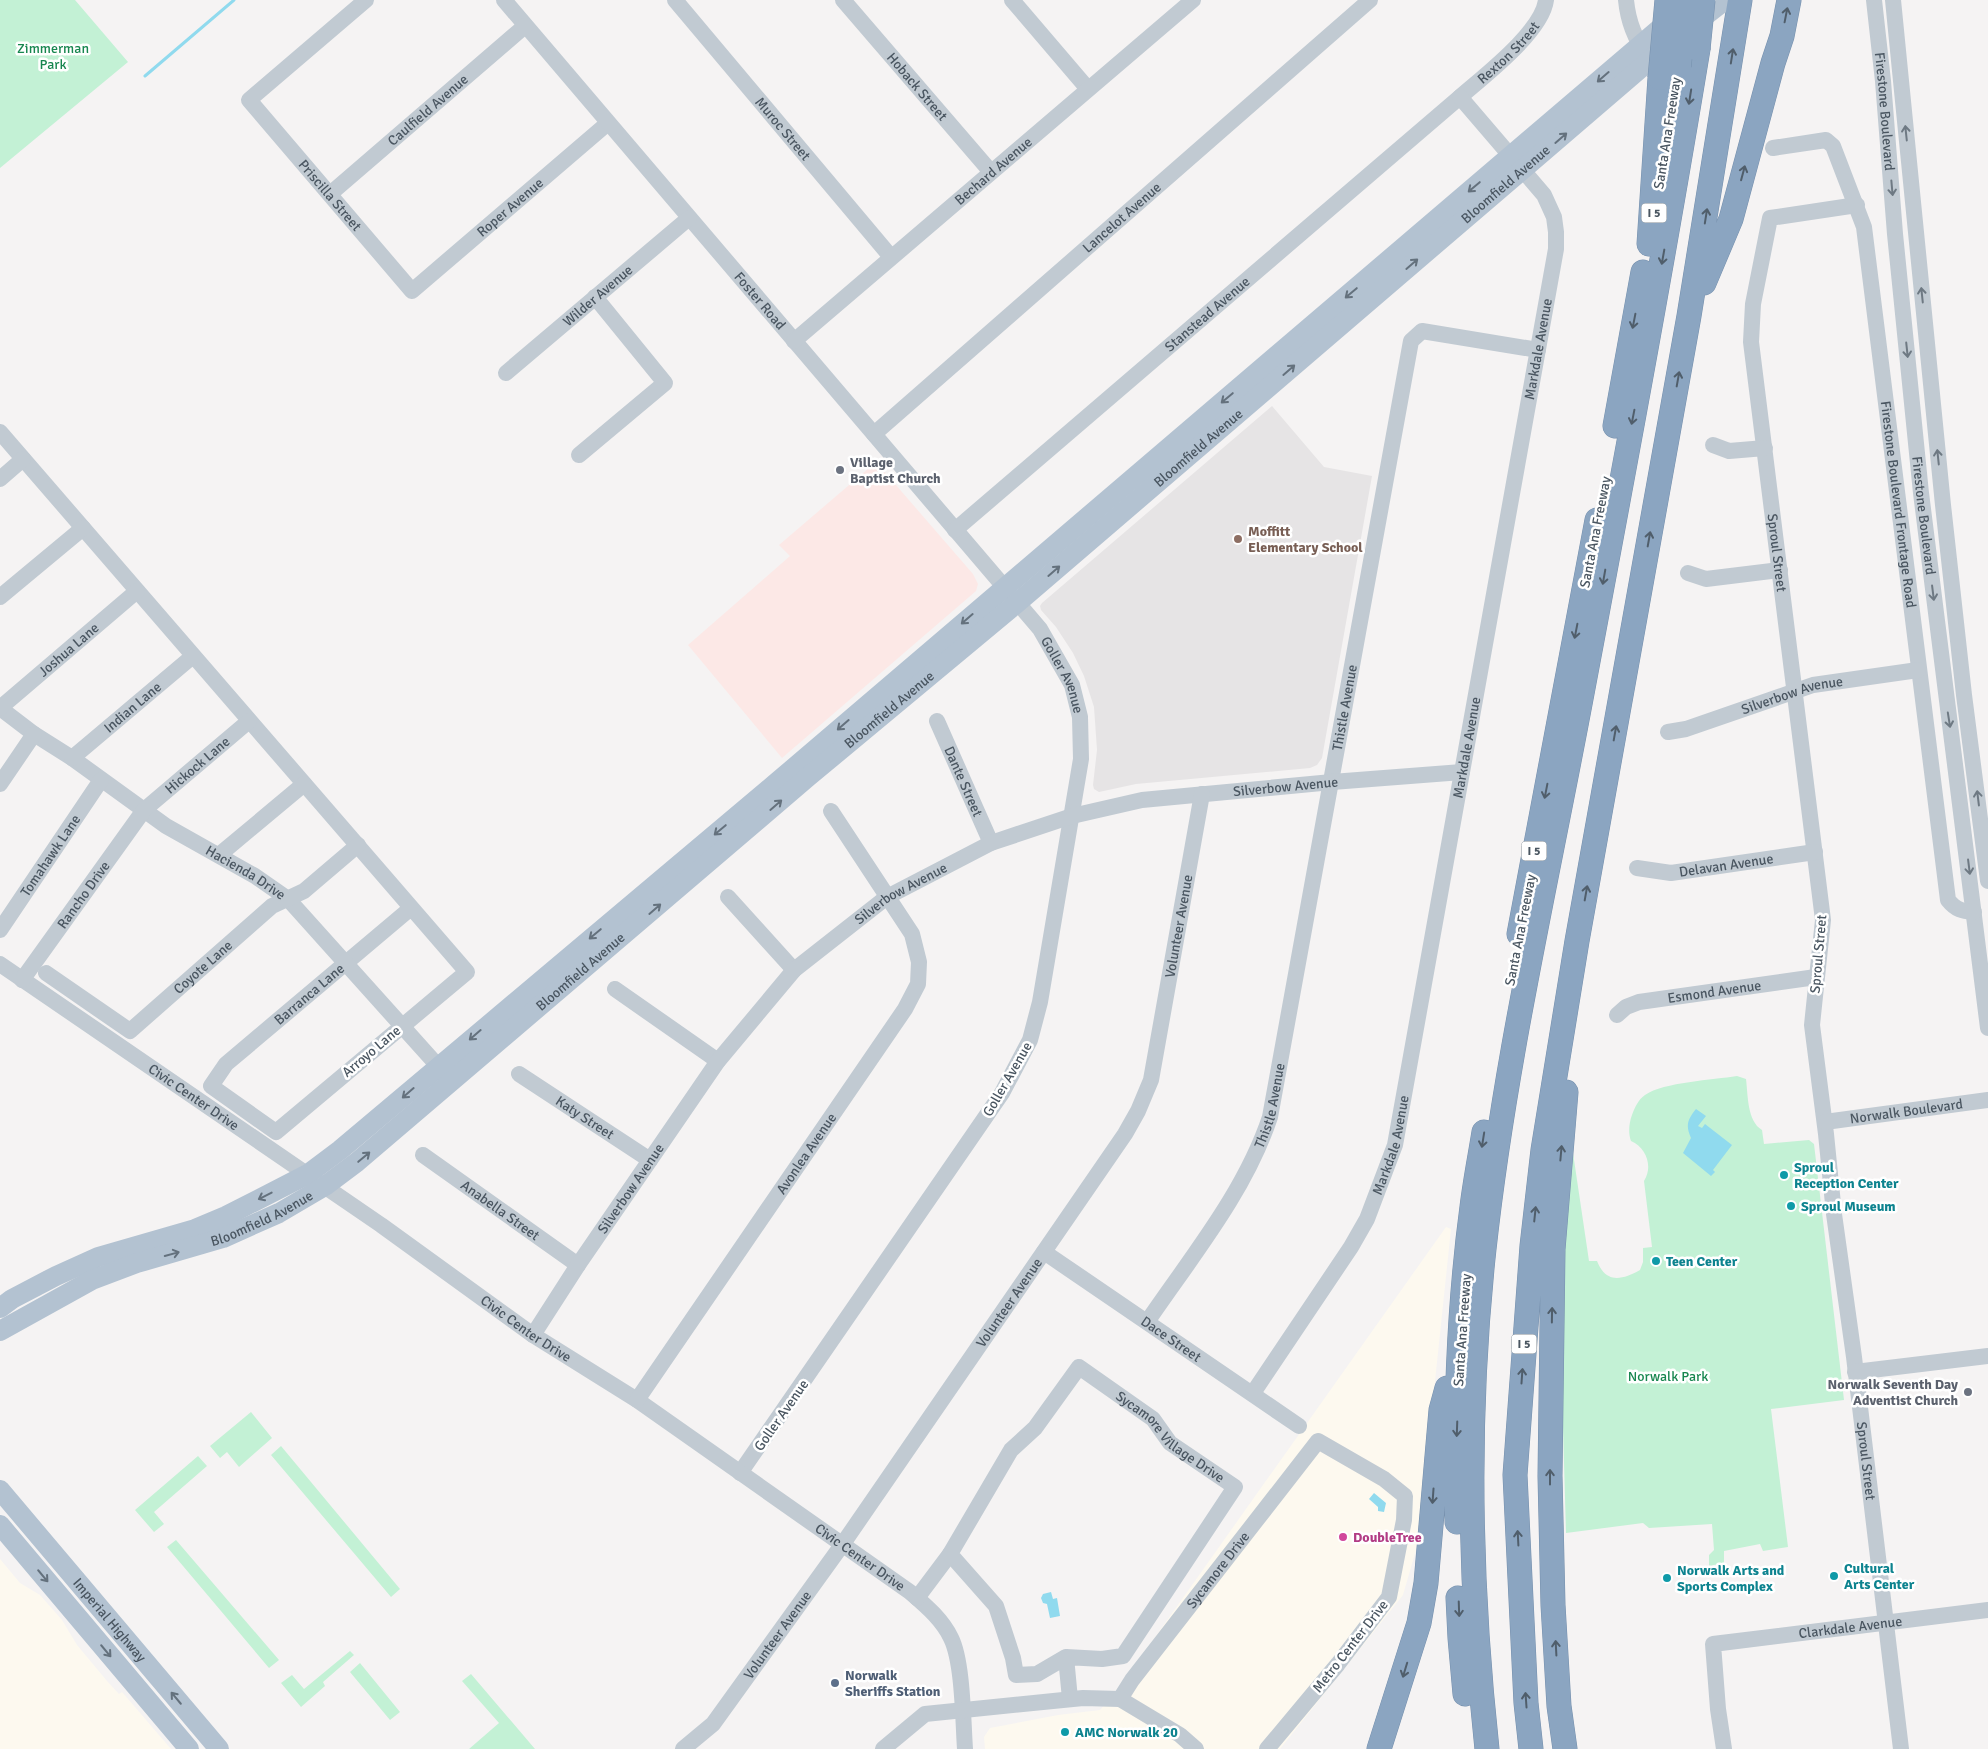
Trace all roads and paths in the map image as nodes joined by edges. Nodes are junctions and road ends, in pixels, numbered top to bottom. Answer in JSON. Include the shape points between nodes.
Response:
{"nodes":[{"id":1,"x":366,"y":0,"type":"edge"},
{"id":2,"x":504,"y":0,"type":"edge"},
{"id":3,"x":675,"y":0,"type":"edge"},
{"id":4,"x":843,"y":0,"type":"edge"},
{"id":5,"x":1012,"y":0,"type":"edge"},
{"id":6,"x":1370,"y":0,"type":"edge"},
{"id":7,"x":1546,"y":0,"type":"edge"},
{"id":8,"x":1626,"y":0,"type":"edge"},
{"id":9,"x":1666,"y":0,"type":"edge"},
{"id":10,"x":1686,"y":0,"type":"edge"},
{"id":11,"x":1695,"y":0,"type":"edge"},
{"id":12,"x":1703,"y":0,"type":"edge"},
{"id":13,"x":1725,"y":0,"type":"edge"},
{"id":14,"x":1740,"y":0,"type":"edge"},
{"id":15,"x":1789,"y":0,"type":"edge"},
{"id":16,"x":1874,"y":0,"type":"edge"},
{"id":17,"x":1893,"y":0,"type":"edge"},
{"id":18,"x":1185,"y":2,"type":"edge"},
{"id":19,"x":525,"y":26,"type":"junction"},
{"id":20,"x":1657,"y":62,"type":"junction"},
{"id":21,"x":1088,"y":89,"type":"junction"},
{"id":22,"x":1460,"y":97,"type":"junction"},
{"id":23,"x":608,"y":123,"type":"junction"},
{"id":24,"x":1773,"y":148,"type":"dead end"},
{"id":25,"x":1518,"y":163,"type":"junction"},
{"id":26,"x":990,"y":172,"type":"junction"},
{"id":27,"x":330,"y":194,"type":"junction"},
{"id":28,"x":1857,"y":205,"type":"junction"},
{"id":29,"x":689,"y":218,"type":"junction"},
{"id":30,"x":891,"y":257,"type":"junction"},
{"id":31,"x":412,"y":290,"type":"joint"},
{"id":32,"x":595,"y":297,"type":"junction"},
{"id":33,"x":1689,"y":316,"type":"junction"},
{"id":34,"x":794,"y":341,"type":"junction"},
{"id":35,"x":1538,"y":350,"type":"junction"},
{"id":36,"x":506,"y":373,"type":"dead end"},
{"id":37,"x":0,"y":432,"type":"edge"},
{"id":38,"x":874,"y":434,"type":"junction"},
{"id":39,"x":1713,"y":445,"type":"dead end"},
{"id":40,"x":1765,"y":448,"type":"junction"},
{"id":41,"x":579,"y":455,"type":"dead end"},
{"id":42,"x":23,"y":459,"type":"junction"},
{"id":43,"x":0,"y":479,"type":"edge"},
{"id":44,"x":1897,"y":492,"type":"junction"},
{"id":45,"x":1921,"y":493,"type":"junction"},
{"id":46,"x":1943,"y":505,"type":"junction"},
{"id":47,"x":1105,"y":515,"type":"junction"},
{"id":48,"x":83,"y":528,"type":"junction"},
{"id":49,"x":955,"y":530,"type":"junction"},
{"id":50,"x":1780,"y":570,"type":"junction"},
{"id":51,"x":1688,"y":574,"type":"dead end"},
{"id":52,"x":1004,"y":587,"type":"junction"},
{"id":53,"x":137,"y":591,"type":"junction"},
{"id":54,"x":0,"y":597,"type":"edge"},
{"id":55,"x":1017,"y":603,"type":"junction"},
{"id":56,"x":193,"y":656,"type":"junction"},
{"id":57,"x":1918,"y":670,"type":"junction"},
{"id":58,"x":914,"y":676,"type":"junction"},
{"id":59,"x":1794,"y":692,"type":"junction"},
{"id":60,"x":0,"y":708,"type":"edge"},
{"id":61,"x":250,"y":721,"type":"junction"},
{"id":62,"x":937,"y":721,"type":"dead end"},
{"id":63,"x":1668,"y":732,"type":"dead end"},
{"id":64,"x":34,"y":734,"type":"junction"},
{"id":65,"x":72,"y":758,"type":"junction"},
{"id":66,"x":803,"y":771,"type":"junction"},
{"id":67,"x":1462,"y":772,"type":"junction"},
{"id":68,"x":101,"y":780,"type":"junction"},
{"id":69,"x":1332,"y":782,"type":"junction"},
{"id":70,"x":0,"y":784,"type":"edge"},
{"id":71,"x":304,"y":784,"type":"junction"},
{"id":72,"x":1202,"y":794,"type":"junction"},
{"id":73,"x":144,"y":810,"type":"junction"},
{"id":74,"x":831,"y":811,"type":"dead end"},
{"id":75,"x":1072,"y":816,"type":"junction"},
{"id":76,"x":991,"y":843,"type":"junction"},
{"id":77,"x":358,"y":846,"type":"junction"},
{"id":78,"x":1815,"y":852,"type":"junction"},
{"id":79,"x":219,"y":855,"type":"junction"},
{"id":80,"x":1637,"y":868,"type":"dead end"},
{"id":81,"x":1988,"y":881,"type":"edge"},
{"id":82,"x":728,"y":897,"type":"dead end"},
{"id":83,"x":887,"y":897,"type":"junction"},
{"id":84,"x":288,"y":899,"type":"junction"},
{"id":85,"x":412,"y":908,"type":"junction"},
{"id":86,"x":1974,"y":912,"type":"junction"},
{"id":87,"x":0,"y":930,"type":"edge"},
{"id":88,"x":1577,"y":941,"type":"junction"},
{"id":89,"x":347,"y":962,"type":"junction"},
{"id":90,"x":0,"y":964,"type":"edge"},
{"id":91,"x":794,"y":970,"type":"junction"},
{"id":92,"x":46,"y":973,"type":"dead end"},
{"id":93,"x":1816,"y":977,"type":"junction"},
{"id":94,"x":22,"y":980,"type":"junction"},
{"id":95,"x":615,"y":989,"type":"dead end"},
{"id":96,"x":512,"y":1004,"type":"junction"},
{"id":97,"x":1617,"y":1015,"type":"dead end"},
{"id":98,"x":525,"y":1021,"type":"junction"},
{"id":99,"x":400,"y":1026,"type":"junction"},
{"id":100,"x":1988,"y":1028,"type":"edge"},
{"id":101,"x":718,"y":1061,"type":"junction"},
{"id":102,"x":438,"y":1066,"type":"junction"},
{"id":103,"x":519,"y":1074,"type":"dead end"},
{"id":104,"x":452,"y":1083,"type":"junction"},
{"id":105,"x":1988,"y":1100,"type":"edge"},
{"id":106,"x":1825,"y":1122,"type":"junction"},
{"id":107,"x":276,"y":1132,"type":"joint"},
{"id":108,"x":423,"y":1155,"type":"dead end"},
{"id":109,"x":650,"y":1160,"type":"junction"},
{"id":110,"x":308,"y":1174,"type":"junction"},
{"id":111,"x":325,"y":1186,"type":"junction"},
{"id":112,"x":146,"y":1252,"type":"junction"},
{"id":113,"x":1044,"y":1252,"type":"junction"},
{"id":114,"x":90,"y":1261,"type":"junction"},
{"id":115,"x":578,"y":1265,"type":"junction"},
{"id":116,"x":0,"y":1308,"type":"edge"},
{"id":117,"x":1148,"y":1322,"type":"junction"},
{"id":118,"x":2,"y":1330,"type":"edge"},
{"id":119,"x":533,"y":1335,"type":"junction"},
{"id":120,"x":1459,"y":1346,"type":"junction"},
{"id":121,"x":1988,"y":1356,"type":"edge"},
{"id":122,"x":1855,"y":1372,"type":"junction"},
{"id":123,"x":1252,"y":1393,"type":"junction"},
{"id":124,"x":637,"y":1400,"type":"junction"},
{"id":125,"x":1299,"y":1426,"type":"dead end"},
{"id":126,"x":1318,"y":1441,"type":"joint"},
{"id":127,"x":740,"y":1473,"type":"junction"},
{"id":128,"x":0,"y":1490,"type":"edge"},
{"id":129,"x":0,"y":1511,"type":"edge"},
{"id":130,"x":0,"y":1525,"type":"edge"},
{"id":131,"x":842,"y":1545,"type":"junction"},
{"id":132,"x":51,"y":1550,"type":"junction"},
{"id":133,"x":950,"y":1554,"type":"junction"},
{"id":134,"x":917,"y":1598,"type":"junction"},
{"id":135,"x":1988,"y":1610,"type":"edge"},
{"id":136,"x":1886,"y":1623,"type":"junction"},
{"id":137,"x":1066,"y":1657,"type":"junction"},
{"id":138,"x":1070,"y":1699,"type":"junction"},
{"id":139,"x":1120,"y":1699,"type":"junction"},
{"id":140,"x":963,"y":1710,"type":"junction"},
{"id":141,"x":171,"y":1728,"type":"junction"},
{"id":142,"x":189,"y":1749,"type":"edge"},
{"id":143,"x":204,"y":1749,"type":"edge"},
{"id":144,"x":219,"y":1749,"type":"edge"},
{"id":145,"x":683,"y":1749,"type":"edge"},
{"id":146,"x":883,"y":1749,"type":"edge"},
{"id":147,"x":965,"y":1749,"type":"edge"},
{"id":148,"x":1196,"y":1749,"type":"edge"},
{"id":149,"x":1267,"y":1749,"type":"edge"},
{"id":150,"x":1379,"y":1749,"type":"edge"},
{"id":151,"x":1471,"y":1749,"type":"edge"},
{"id":152,"x":1487,"y":1749,"type":"edge"},
{"id":153,"x":1531,"y":1749,"type":"edge"},
{"id":154,"x":1565,"y":1749,"type":"edge"},
{"id":155,"x":1724,"y":1749,"type":"edge"},
{"id":156,"x":1901,"y":1749,"type":"edge"}],
"edges":[{"from":1,"to":27,"type":"street","name":"Priscilla Street","via":[[249,100]]},
{"from":2,"to":19,"type":"street","name":"Foster Road"},
{"from":3,"to":30,"type":"street","name":"Muroc Street"},
{"from":4,"to":26,"type":"street","name":"Hoback Street"},
{"from":5,"to":21,"type":"street"},
{"from":6,"to":38,"type":"street","name":"Lancelot Avenue"},
{"from":7,"to":22,"type":"street","name":"Rexton Street","via":[[1534,27]]},
{"from":8,"to":20,"type":"street","via":[[1628,18]]},
{"from":9,"to":20,"type":"highway","bridge":true},
{"from":10,"to":20,"type":"highway","name":"Santa Ana Freeway","number":"I 5","bridge":true},
{"from":11,"to":20,"type":"main road","name":"Bloomfield Avenue"},
{"from":12,"to":152,"type":"highway","one_way":true,"bridge":true,"via":[[1698,49],[1651,323],[1508,1080],[1484,1245],[1472,1443],[1476,1627]]},
{"from":13,"to":20,"type":"main road","name":"Bloomfield Avenue"},
{"from":33,"to":14,"type":"highway","number":"I 5","one_way":true},
{"from":33,"to":15,"type":"highway","one_way":true,"via":[[1732,219]]},
{"from":16,"to":45,"type":"street","name":"Firestone Boulevard","one_way":true},
{"from":46,"to":17,"type":"street","name":"Firestone Boulevard","one_way":true},
{"from":18,"to":21,"type":"street","name":"Bechard Avenue"},
{"from":19,"to":23,"type":"street","name":"Foster Road"},
{"from":19,"to":27,"type":"street","name":"Caulfield Avenue"},
{"from":20,"to":25,"type":"main road","name":"Bloomfield Avenue"},
{"from":20,"to":120,"type":"highway","name":"Santa Ana Freeway","number":"I 5","one_way":true,"via":[[1649,244],[1498,1047],[1472,1208]]},
{"from":21,"to":26,"type":"street","name":"Bechard Avenue"},
{"from":22,"to":25,"type":"street","name":"Markdale Avenue"},
{"from":22,"to":49,"type":"street","name":"Stanstead Avenue"},
{"from":23,"to":29,"type":"street","name":"Foster Road"},
{"from":23,"to":31,"type":"street","name":"Roper Avenue"},
{"from":24,"to":28,"type":"street","name":"Firestone Boulevard Frontage Road","via":[[1826,140],[1833,146]]},
{"from":25,"to":35,"type":"street","name":"Markdale Avenue","via":[[1544,195],[1554,217],[1556,232],[1556,249]]},
{"from":25,"to":47,"type":"main road","name":"Bloomfield Avenue"},
{"from":26,"to":30,"type":"street","name":"Bechard Avenue"},
{"from":27,"to":31,"type":"street","name":"Priscilla Street"},
{"from":28,"to":40,"type":"street","name":"Sproul Street","via":[[1770,218],[1753,304],[1751,342]]},
{"from":28,"to":44,"type":"street","name":"Firestone Boulevard Frontage Road","via":[[1864,227]]},
{"from":29,"to":32,"type":"street","name":"Wilder Avenue"},
{"from":29,"to":34,"type":"street","name":"Foster Road"},
{"from":30,"to":34,"type":"street","name":"Bechard Avenue"},
{"from":32,"to":36,"type":"street","name":"Wilder Avenue"},
{"from":32,"to":41,"type":"street","via":[[665,383]]},
{"from":88,"to":33,"type":"highway","number":"I 5","one_way":true},
{"from":34,"to":38,"type":"street","name":"Foster Road"},
{"from":35,"to":67,"type":"street","name":"Markdale Avenue"},
{"from":35,"to":69,"type":"street","name":"Thistle Avenue","via":[[1422,331],[1411,341]]},
{"from":37,"to":42,"type":"street"},
{"from":38,"to":49,"type":"street","name":"Foster Road"},
{"from":39,"to":40,"type":"street","via":[[1729,451]]},
{"from":40,"to":50,"type":"street","name":"Sproul Street"},
{"from":42,"to":43,"type":"street"},
{"from":42,"to":48,"type":"street"},
{"from":44,"to":45,"type":"street"},
{"from":44,"to":57,"type":"street","name":"Firestone Boulevard Frontage Road"},
{"from":45,"to":46,"type":"street"},
{"from":45,"to":86,"type":"street","name":"Firestone Boulevard","one_way":true},
{"from":81,"to":46,"type":"street","name":"Firestone Boulevard","one_way":true},
{"from":47,"to":52,"type":"main road","name":"Bloomfield Avenue"},
{"from":55,"to":47,"type":"main road","name":"Bloomfield Avenue","one_way":true},
{"from":48,"to":53,"type":"street"},
{"from":48,"to":54,"type":"street"},
{"from":49,"to":52,"type":"street","name":"Foster Road"},
{"from":50,"to":51,"type":"street","via":[[1706,579]]},
{"from":50,"to":59,"type":"street","name":"Sproul Street"},
{"from":52,"to":55,"type":"street","name":"Foster Road"},
{"from":52,"to":58,"type":"main road","name":"Bloomfield Avenue","one_way":true},
{"from":53,"to":56,"type":"street"},
{"from":53,"to":60,"type":"street","name":"Joshua Lane"},
{"from":55,"to":58,"type":"main road","name":"Bloomfield Avenue"},
{"from":55,"to":75,"type":"street","name":"Goller Avenue","via":[[1040,629],[1072,685],[1080,717],[1081,759]]},
{"from":56,"to":61,"type":"street"},
{"from":56,"to":65,"type":"street","name":"Indian Lane"},
{"from":57,"to":59,"type":"street","name":"Silverbow Avenue","via":[[1813,685]]},
{"from":57,"to":86,"type":"street","name":"Firestone Boulevard Frontage Road","via":[[1948,900],[1960,910]]},
{"from":58,"to":66,"type":"main road","name":"Bloomfield Avenue"},
{"from":59,"to":63,"type":"street","name":"Silverbow Avenue","via":[[1686,729]]},
{"from":59,"to":78,"type":"street","name":"Sproul Street"},
{"from":60,"to":64,"type":"street","name":"Hacienda Drive"},
{"from":61,"to":71,"type":"street"},
{"from":61,"to":73,"type":"street","name":"Hickock Lane"},
{"from":62,"to":76,"type":"street","name":"Dante Street"},
{"from":64,"to":65,"type":"street","name":"Hacienda Drive"},
{"from":64,"to":70,"type":"street"},
{"from":65,"to":68,"type":"street","name":"Hacienda Drive"},
{"from":66,"to":96,"type":"main road","name":"Bloomfield Avenue","one_way":true},
{"from":98,"to":66,"type":"main road","name":"Bloomfield Avenue","one_way":true},
{"from":67,"to":69,"type":"street","name":"Silverbow Avenue"},
{"from":67,"to":123,"type":"street","name":"Markdale Avenue","via":[[1395,1145],[1359,1233]]},
{"from":68,"to":73,"type":"street","name":"Hacienda Drive"},
{"from":68,"to":87,"type":"street","name":"Tomahawk Lane"},
{"from":69,"to":72,"type":"street","name":"Silverbow Avenue"},
{"from":69,"to":117,"type":"street","name":"Thistle Avenue","via":[[1270,1117],[1237,1190]]},
{"from":71,"to":77,"type":"street"},
{"from":71,"to":79,"type":"street"},
{"from":72,"to":75,"type":"street","name":"Silverbow Avenue","via":[[1142,800]]},
{"from":72,"to":113,"type":"street","name":"Volunteer Avenue","via":[[1151,1080],[1125,1134]]},
{"from":73,"to":79,"type":"street","name":"Hacienda Drive"},
{"from":73,"to":94,"type":"street","name":"Rancho Drive"},
{"from":74,"to":83,"type":"street","name":"Avonlea Avenue"},
{"from":75,"to":76,"type":"street","name":"Silverbow Avenue"},
{"from":75,"to":127,"type":"street","name":"Goller Avenue","via":[[1040,1002],[1030,1040],[1002,1093]]},
{"from":76,"to":83,"type":"street","name":"Silverbow Avenue"},
{"from":77,"to":84,"type":"street","name":"Coyote Lane","via":[[304,891]]},
{"from":77,"to":85,"type":"street"},
{"from":78,"to":80,"type":"street","name":"Delavan Avenue","via":[[1671,873]]},
{"from":78,"to":93,"type":"street","name":"Sproul Street","via":[[1823,920]]},
{"from":79,"to":84,"type":"street","name":"Hacienda Drive"},
{"from":82,"to":91,"type":"street"},
{"from":83,"to":91,"type":"street","name":"Silverbow Avenue"},
{"from":83,"to":124,"type":"street","name":"Avonlea Avenue","via":[[912,934],[919,962],[918,984],[905,1008]]},
{"from":84,"to":89,"type":"street","name":"Hacienda Drive"},
{"from":84,"to":92,"type":"street","name":"Coyote Lane","via":[[272,906],[130,1031]]},
{"from":85,"to":89,"type":"street","name":"Barranca Lane"},
{"from":85,"to":99,"type":"street","name":"Arroyo Lane","via":[[467,972]]},
{"from":86,"to":100,"type":"street","name":"Firestone Boulevard"},
{"from":153,"to":88,"type":"highway","number":"I 5","one_way":true,"via":[[1515,1474],[1542,1150]]},
{"from":154,"to":88,"type":"highway","one_way":true,"via":[[1558,1688],[1551,1518],[1552,1288]]},
{"from":89,"to":99,"type":"street","name":"Hacienda Drive"},
{"from":89,"to":107,"type":"street","name":"Barranca Lane","via":[[226,1064],[211,1086]]},
{"from":90,"to":94,"type":"street","name":"Civic Center Drive"},
{"from":91,"to":101,"type":"street","name":"Silverbow Avenue"},
{"from":93,"to":97,"type":"street","name":"Esmond Avenue","via":[[1639,1002]]},
{"from":93,"to":106,"type":"street","name":"Sproul Street","via":[[1812,1024]]},
{"from":94,"to":110,"type":"street","name":"Civic Center Drive"},
{"from":95,"to":101,"type":"street"},
{"from":96,"to":98,"type":"main road"},
{"from":96,"to":102,"type":"main road","name":"Bloomfield Avenue","one_way":true},
{"from":98,"to":104,"type":"main road","name":"Bloomfield Avenue"},
{"from":99,"to":102,"type":"street","name":"Hacienda Drive"},
{"from":99,"to":107,"type":"street","name":"Arroyo Lane"},
{"from":101,"to":109,"type":"street","name":"Silverbow Avenue"},
{"from":102,"to":104,"type":"street","name":"Hacienda Drive"},
{"from":102,"to":110,"type":"main road","name":"Bloomfield Avenue","one_way":true},
{"from":103,"to":109,"type":"street","name":"Katy Street"},
{"from":111,"to":104,"type":"main road","name":"Bloomfield Avenue","one_way":true},
{"from":105,"to":106,"type":"street","name":"Norwalk Boulevard"},
{"from":106,"to":122,"type":"street","name":"Sproul Street"},
{"from":108,"to":115,"type":"street","name":"Anabella Street"},
{"from":109,"to":115,"type":"street","name":"Silverbow Avenue"},
{"from":110,"to":111,"type":"street","name":"Civic Center Drive"},
{"from":110,"to":112,"type":"main road","name":"Bloomfield Avenue","one_way":true},
{"from":112,"to":111,"type":"main road","name":"Bloomfield Avenue","one_way":true,"via":[[200,1246],[229,1236],[279,1213]]},
{"from":111,"to":119,"type":"street","name":"Civic Center Drive"},
{"from":112,"to":114,"type":"main road","name":"Bloomfield Avenue"},
{"from":112,"to":118,"type":"main road","name":"Bloomfield Avenue"},
{"from":113,"to":117,"type":"street","name":"Dace Street"},
{"from":113,"to":131,"type":"street","name":"Volunteer Avenue"},
{"from":114,"to":116,"type":"main road","name":"Bloomfield Avenue"},
{"from":114,"to":118,"type":"main road","via":[[85,1273],[20,1307]]},
{"from":115,"to":119,"type":"street","name":"Silverbow Avenue"},
{"from":117,"to":123,"type":"street","name":"Dace Street"},
{"from":119,"to":124,"type":"street","name":"Civic Center Drive"},
{"from":120,"to":150,"type":"highway","one_way":true,"via":[[1441,1410],[1426,1583],[1419,1623]]},
{"from":120,"to":151,"type":"highway","name":"Santa Ana Freeway","number":"I 5","one_way":true,"via":[[1456,1462],[1459,1610]]},
{"from":121,"to":122,"type":"street"},
{"from":122,"to":136,"type":"street","name":"Sproul Street"},
{"from":123,"to":125,"type":"street","name":"Dace Street"},
{"from":124,"to":127,"type":"street","name":"Civic Center Drive"},
{"from":126,"to":139,"type":"street","name":"Sycamore Drive"},
{"from":126,"to":149,"type":"street","name":"Metro Center Drive","via":[[1384,1479],[1405,1496],[1404,1520],[1389,1597]]},
{"from":127,"to":131,"type":"street","name":"Civic Center Drive"},
{"from":128,"to":132,"type":"main road","name":"Imperial Highway"},
{"from":129,"to":132,"type":"main road","via":[[41,1554]]},
{"from":130,"to":141,"type":"main road","name":"Imperial Highway","one_way":true},
{"from":131,"to":134,"type":"street","name":"Civic Center Drive"},
{"from":131,"to":145,"type":"street","name":"Volunteer Avenue","via":[[713,1724]]},
{"from":144,"to":132,"type":"main road","name":"Imperial Highway","one_way":true},
{"from":133,"to":134,"type":"street","name":"Sycamore Village Drive"},
{"from":133,"to":137,"type":"street","via":[[996,1606],[1016,1674],[1037,1674]]},
{"from":133,"to":137,"type":"street","name":"Sycamore Village Drive","via":[[1011,1450],[1035,1428],[1079,1368],[1153,1419],[1170,1443],[1235,1487],[1123,1656],[1102,1659]]},
{"from":134,"to":140,"type":"street","name":"Civic Center Drive","via":[[952,1638]]},
{"from":135,"to":136,"type":"street","name":"Clarkdale Avenue"},
{"from":136,"to":155,"type":"street","name":"Clarkdale Avenue","via":[[1713,1644]]},
{"from":136,"to":156,"type":"street","name":"Sproul Street"},
{"from":137,"to":138,"type":"street"},
{"from":138,"to":139,"type":"street"},
{"from":138,"to":140,"type":"street"},
{"from":139,"to":148,"type":"street","via":[[1180,1735]]},
{"from":140,"to":146,"type":"street","via":[[925,1714]]},
{"from":140,"to":147,"type":"street","name":"Civic Center Drive"},
{"from":141,"to":142,"type":"main road","name":"Imperial Highway"},
{"from":141,"to":143,"type":"main road","via":[[184,1728]]}]}
